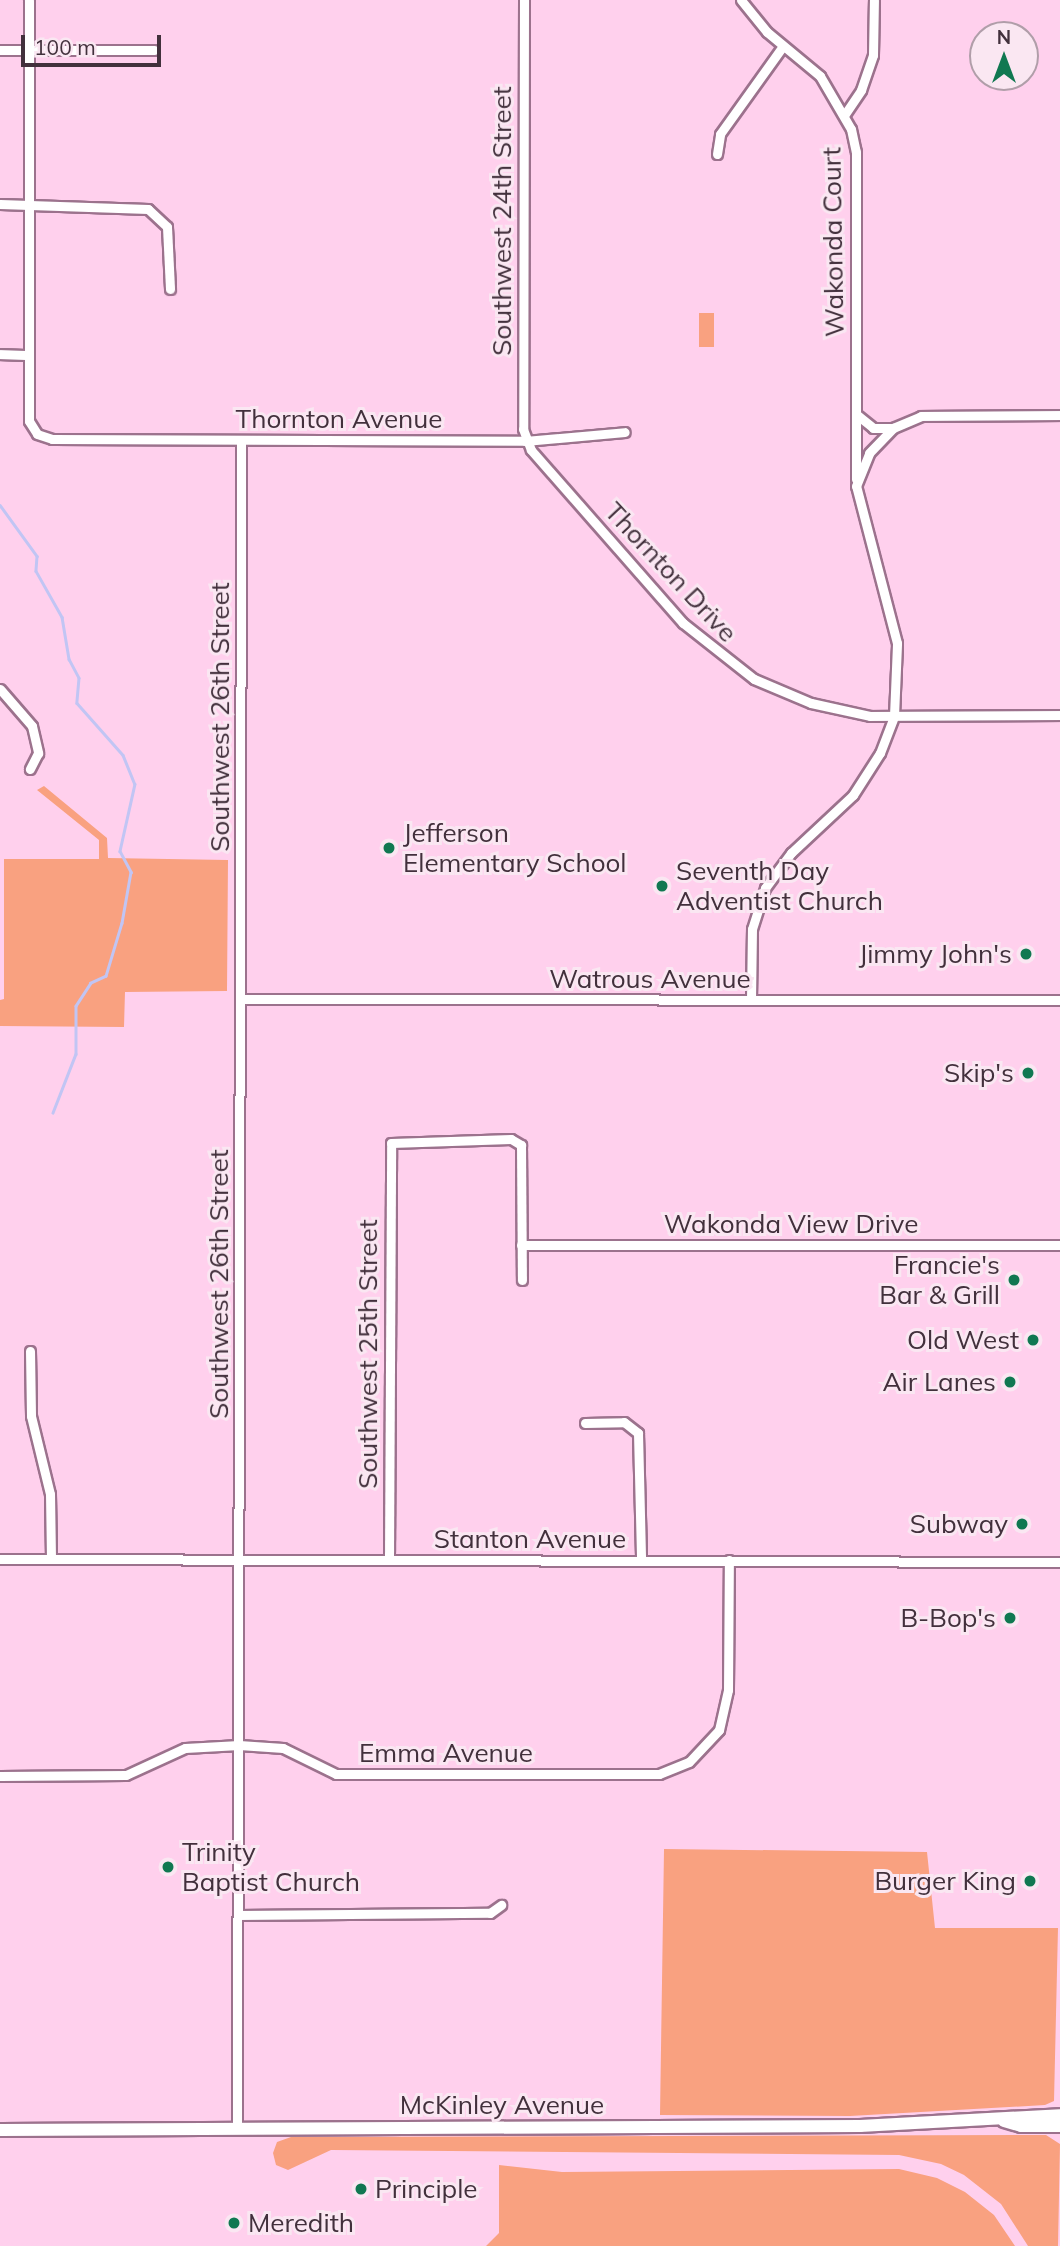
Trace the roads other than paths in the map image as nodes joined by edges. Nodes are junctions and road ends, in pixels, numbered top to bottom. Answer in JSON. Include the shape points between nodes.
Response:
{"nodes":[{"id":1,"x":29,"y":0,"type":"edge"},
{"id":2,"x":524,"y":0,"type":"edge"},
{"id":3,"x":741,"y":0,"type":"edge"},
{"id":4,"x":874,"y":0,"type":"edge"},
{"id":5,"x":783,"y":46,"type":"junction"},
{"id":6,"x":0,"y":50,"type":"edge"},
{"id":7,"x":154,"y":50,"type":"dead end"},
{"id":8,"x":29,"y":51,"type":"junction"},
{"id":9,"x":845,"y":114,"type":"junction"},
{"id":10,"x":717,"y":154,"type":"dead end"},
{"id":11,"x":0,"y":204,"type":"edge"},
{"id":12,"x":29,"y":204,"type":"junction"},
{"id":13,"x":170,"y":289,"type":"dead end"},
{"id":14,"x":0,"y":354,"type":"edge"},
{"id":15,"x":28,"y":355,"type":"junction"},
{"id":16,"x":856,"y":414,"type":"junction"},
{"id":17,"x":1060,"y":415,"type":"edge"},
{"id":18,"x":893,"y":428,"type":"junction"},
{"id":19,"x":625,"y":432,"type":"dead end"},
{"id":20,"x":241,"y":440,"type":"junction"},
{"id":21,"x":526,"y":441,"type":"junction"},
{"id":22,"x":856,"y":486,"type":"junction"},
{"id":23,"x":0,"y":689,"type":"edge"},
{"id":24,"x":1060,"y":715,"type":"edge"},
{"id":25,"x":894,"y":716,"type":"junction"},
{"id":26,"x":30,"y":769,"type":"dead end"},
{"id":27,"x":241,"y":999,"type":"junction"},
{"id":28,"x":751,"y":1000,"type":"junction"},
{"id":29,"x":1060,"y":1000,"type":"edge"},
{"id":30,"x":522,"y":1245,"type":"junction"},
{"id":31,"x":1060,"y":1245,"type":"edge"},
{"id":32,"x":522,"y":1280,"type":"dead end"},
{"id":33,"x":30,"y":1351,"type":"dead end"},
{"id":34,"x":585,"y":1423,"type":"dead end"},
{"id":35,"x":0,"y":1559,"type":"edge"},
{"id":36,"x":51,"y":1559,"type":"junction"},
{"id":37,"x":389,"y":1559,"type":"junction"},
{"id":38,"x":239,"y":1560,"type":"junction"},
{"id":39,"x":641,"y":1560,"type":"junction"},
{"id":40,"x":729,"y":1560,"type":"junction"},
{"id":41,"x":1060,"y":1562,"type":"edge"},
{"id":42,"x":239,"y":1745,"type":"junction"},
{"id":43,"x":0,"y":1776,"type":"edge"},
{"id":44,"x":501,"y":1905,"type":"dead end"},
{"id":45,"x":239,"y":1915,"type":"junction"},
{"id":46,"x":1060,"y":2115,"type":"edge"},
{"id":47,"x":1004,"y":2121,"type":"junction"},
{"id":48,"x":1060,"y":2126,"type":"edge"},
{"id":49,"x":237,"y":2129,"type":"junction"},
{"id":50,"x":0,"y":2130,"type":"edge"}],
"edges":[{"from":1,"to":8,"type":"street"},
{"from":2,"to":21,"type":"street","name":"Southwest 24th Street"},
{"from":3,"to":5,"type":"street","name":"Wakonda Court"},
{"from":4,"to":9,"type":"street","via":[[873,55],[861,90]]},
{"from":5,"to":9,"type":"street","name":"Wakonda Court","via":[[820,76]]},
{"from":5,"to":10,"type":"street","via":[[720,134]]},
{"from":6,"to":8,"type":"street"},
{"from":7,"to":8,"type":"street"},
{"from":8,"to":12,"type":"street"},
{"from":9,"to":16,"type":"street","name":"Wakonda Court","via":[[856,152]]},
{"from":11,"to":12,"type":"street"},
{"from":12,"to":13,"type":"street","via":[[142,207],[157,213],[167,227]]},
{"from":12,"to":15,"type":"street"},
{"from":14,"to":15,"type":"street"},
{"from":15,"to":20,"type":"street","name":"Thornton Avenue","via":[[29,421],[37,434],[52,439]]},
{"from":16,"to":18,"type":"street","via":[[873,428]]},
{"from":16,"to":22,"type":"street","name":"Wakonda Court"},
{"from":17,"to":18,"type":"street","via":[[937,414]]},
{"from":18,"to":22,"type":"street","via":[[869,453]]},
{"from":19,"to":21,"type":"street","name":"Thornton Avenue"},
{"from":20,"to":21,"type":"street","name":"Thornton Avenue"},
{"from":20,"to":27,"type":"street","name":"Southwest 26th Street"},
{"from":21,"to":25,"type":"street","name":"Thornton Drive","via":[[683,623],[729,663],[811,704]]},
{"from":22,"to":25,"type":"street","name":"Wakonda Court","via":[[897,643]]},
{"from":23,"to":26,"type":"street","via":[[32,726],[38,753]]},
{"from":24,"to":25,"type":"street","name":"Thornton Drive"},
{"from":25,"to":28,"type":"street","name":"Wakonda Court","via":[[880,753],[853,795],[790,853],[765,888],[752,929]]},
{"from":27,"to":28,"type":"street","name":"Watrous Avenue"},
{"from":27,"to":38,"type":"street","name":"Southwest 26th Street"},
{"from":28,"to":29,"type":"street","name":"Watrous Avenue"},
{"from":30,"to":31,"type":"street","name":"Wakonda View Drive"},
{"from":30,"to":32,"type":"street"},
{"from":30,"to":37,"type":"street","name":"Southwest 25th Street","via":[[521,1145],[511,1139],[397,1139],[388,1149]]},
{"from":33,"to":36,"type":"street","via":[[31,1416],[50,1494]]},
{"from":34,"to":39,"type":"street","via":[[624,1422],[638,1433]]},
{"from":35,"to":36,"type":"street","name":"Stanton Avenue"},
{"from":36,"to":38,"type":"street","name":"Stanton Avenue"},
{"from":37,"to":38,"type":"street","name":"Stanton Avenue"},
{"from":37,"to":39,"type":"street","name":"Stanton Avenue"},
{"from":38,"to":42,"type":"street","name":"Southwest 26th Street"},
{"from":39,"to":40,"type":"street","name":"Stanton Avenue"},
{"from":40,"to":41,"type":"street","name":"Stanton Avenue"},
{"from":40,"to":42,"type":"street","name":"Emma Avenue","via":[[728,1690],[719,1730],[689,1762],[659,1774],[337,1774],[283,1748]]},
{"from":42,"to":43,"type":"street","name":"Emma Avenue","via":[[185,1748],[126,1775]]},
{"from":42,"to":45,"type":"street","name":"Southwest 26th Street"},
{"from":44,"to":45,"type":"street","via":[[490,1913]]},
{"from":45,"to":49,"type":"street","name":"Southwest 26th Street"},
{"from":46,"to":47,"type":"main road","name":"McKinley Avenue","via":[[1021,2114]]},
{"from":47,"to":48,"type":"main road","name":"McKinley Avenue"},
{"from":47,"to":49,"type":"main road","name":"McKinley Avenue"},
{"from":49,"to":50,"type":"main road","name":"McKinley Avenue"}]}
